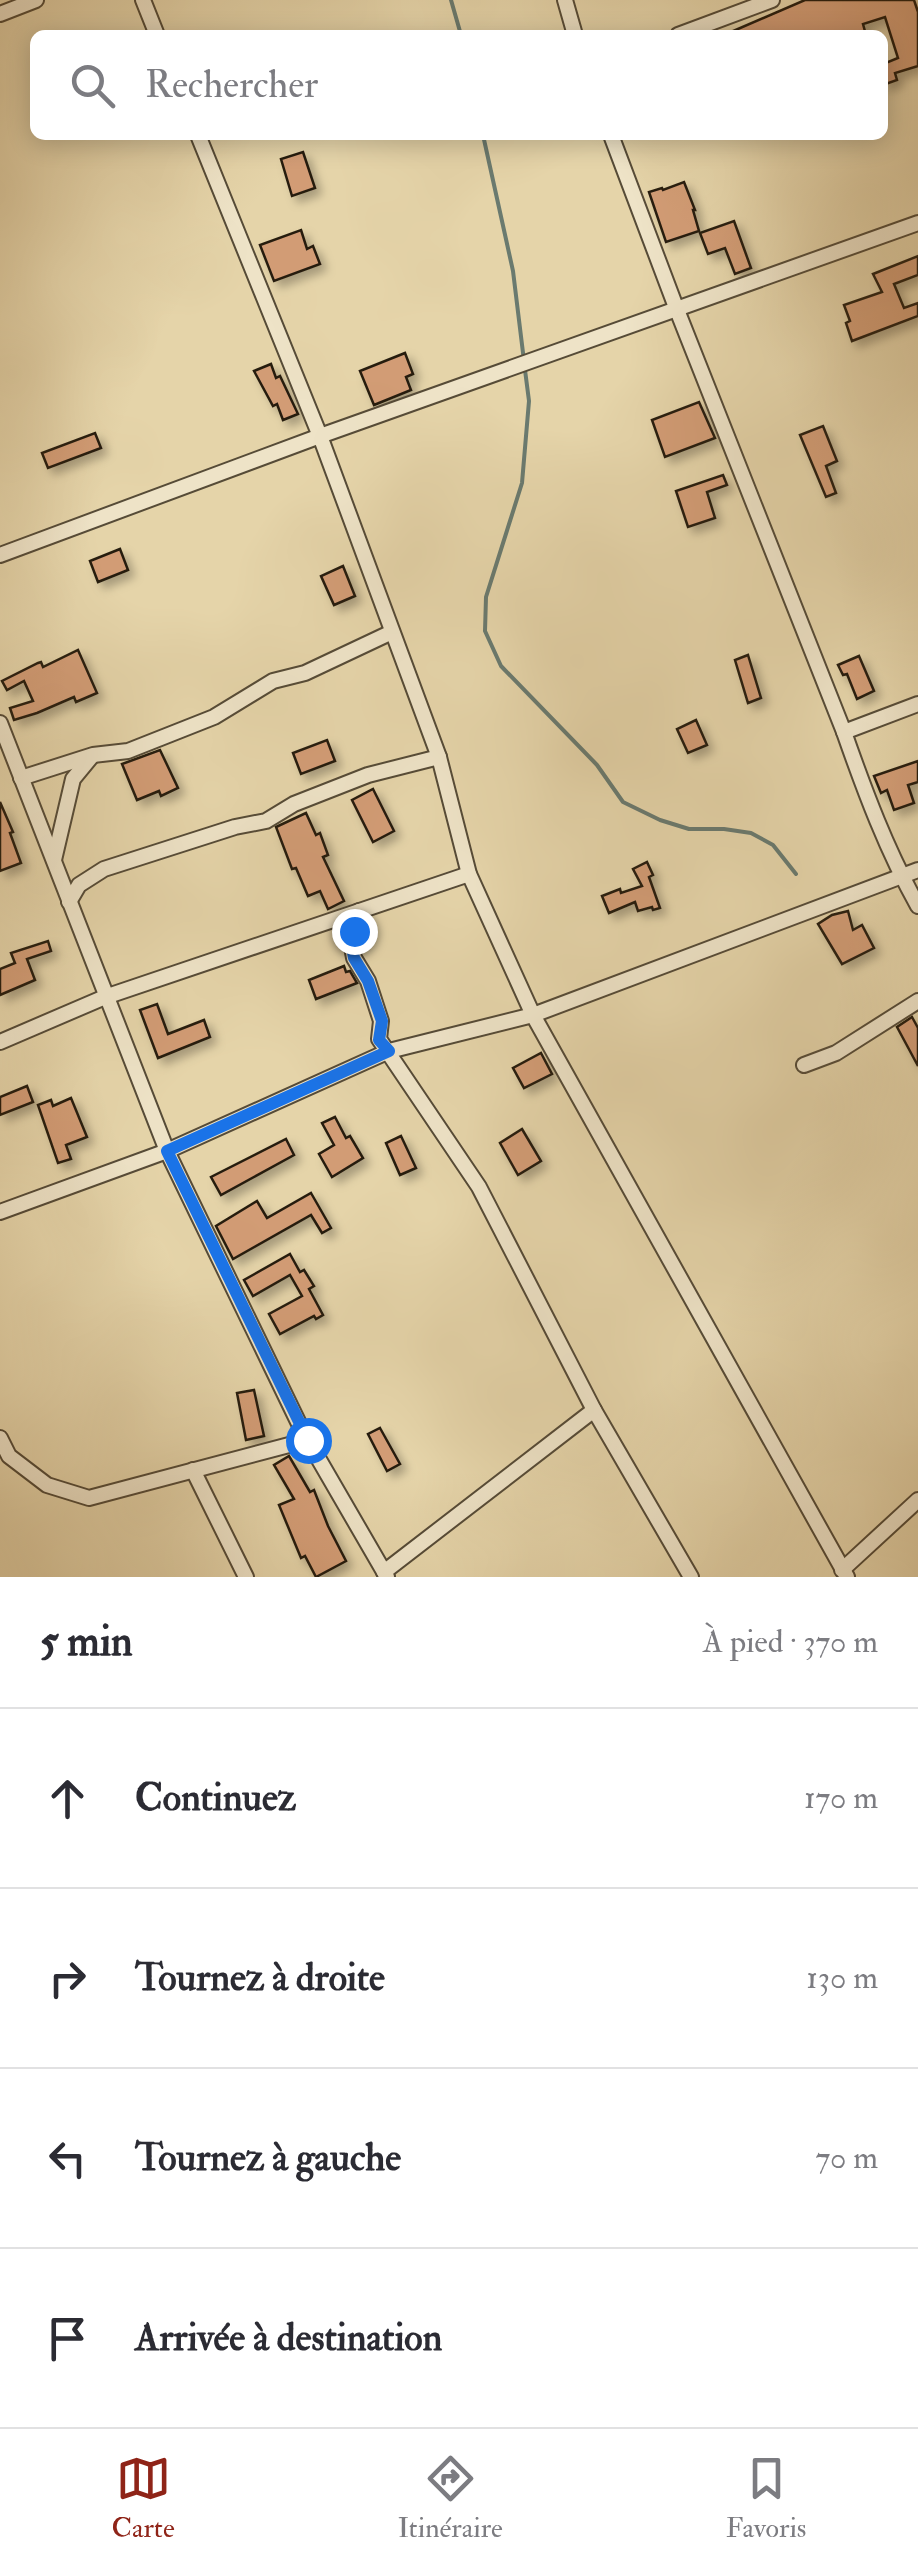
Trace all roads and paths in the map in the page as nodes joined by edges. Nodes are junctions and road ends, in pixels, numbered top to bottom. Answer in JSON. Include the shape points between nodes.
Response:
{"nodes":[{"id":1,"x":36,"y":0,"type":"edge"},
{"id":2,"x":143,"y":0,"type":"edge"},
{"id":3,"x":564,"y":0,"type":"edge"},
{"id":4,"x":772,"y":0,"type":"edge"},
{"id":5,"x":0,"y":14,"type":"edge"},
{"id":6,"x":156,"y":30,"type":"edge"},
{"id":7,"x":573,"y":30,"type":"edge"},
{"id":8,"x":691,"y":30,"type":"edge"},
{"id":9,"x":200,"y":140,"type":"edge"},
{"id":10,"x":612,"y":140,"type":"edge"},
{"id":11,"x":918,"y":222,"type":"edge"},
{"id":12,"x":676,"y":310,"type":"junction"},
{"id":13,"x":320,"y":436,"type":"junction"},
{"id":14,"x":0,"y":555,"type":"edge"},
{"id":15,"x":392,"y":632,"type":"junction"},
{"id":16,"x":918,"y":704,"type":"edge"},
{"id":17,"x":0,"y":724,"type":"edge"},
{"id":18,"x":844,"y":732,"type":"junction"},
{"id":19,"x":93,"y":755,"type":"junction"},
{"id":20,"x":439,"y":758,"type":"junction"},
{"id":21,"x":21,"y":778,"type":"junction"},
{"id":22,"x":54,"y":862,"type":"junction"},
{"id":23,"x":918,"y":870,"type":"edge"},
{"id":24,"x":469,"y":874,"type":"junction"},
{"id":25,"x":900,"y":875,"type":"junction"},
{"id":26,"x":69,"y":902,"type":"junction"},
{"id":27,"x":918,"y":906,"type":"edge"},
{"id":28,"x":359,"y":911,"type":"junction"},
{"id":29,"x":106,"y":997,"type":"junction"},
{"id":30,"x":918,"y":1001,"type":"edge"},
{"id":31,"x":534,"y":1015,"type":"junction"},
{"id":32,"x":0,"y":1042,"type":"edge"},
{"id":33,"x":389,"y":1051,"type":"junction"},
{"id":34,"x":804,"y":1065,"type":"dead end"},
{"id":35,"x":167,"y":1151,"type":"junction"},
{"id":36,"x":0,"y":1212,"type":"edge"},
{"id":37,"x":594,"y":1410,"type":"junction"},
{"id":38,"x":0,"y":1438,"type":"edge"},
{"id":39,"x":308,"y":1440,"type":"junction"},
{"id":40,"x":193,"y":1470,"type":"junction"},
{"id":41,"x":918,"y":1500,"type":"edge"},
{"id":42,"x":845,"y":1573,"type":"edge"},
{"id":43,"x":385,"y":1574,"type":"edge"},
{"id":44,"x":246,"y":1577,"type":"edge"},
{"id":45,"x":691,"y":1577,"type":"edge"}],
"edges":[{"from":1,"to":5,"type":"street"},
{"from":2,"to":6,"type":"street"},
{"from":3,"to":7,"type":"street"},
{"from":4,"to":8,"type":"street"},
{"from":9,"to":13,"type":"street"},
{"from":10,"to":12,"type":"street"},
{"from":11,"to":12,"type":"street"},
{"from":12,"to":13,"type":"street"},
{"from":12,"to":18,"type":"street"},
{"from":13,"to":14,"type":"street"},
{"from":13,"to":15,"type":"street"},
{"from":15,"to":19,"type":"street","via":[[273,681],[214,717],[128,751]]},
{"from":15,"to":20,"type":"street"},
{"from":16,"to":18,"type":"street"},
{"from":17,"to":21,"type":"street"},
{"from":18,"to":25,"type":"street"},
{"from":19,"to":21,"type":"street"},
{"from":19,"to":22,"type":"street","via":[[73,779]]},
{"from":20,"to":24,"type":"street"},
{"from":20,"to":26,"type":"street","via":[[368,775],[266,821],[104,869],[79,885]]},
{"from":21,"to":22,"type":"street"},
{"from":22,"to":26,"type":"street"},
{"from":23,"to":25,"type":"street"},
{"from":24,"to":28,"type":"street"},
{"from":24,"to":31,"type":"street"},
{"from":25,"to":27,"type":"street"},
{"from":25,"to":31,"type":"street"},
{"from":26,"to":29,"type":"street"},
{"from":28,"to":29,"type":"street"},
{"from":28,"to":33,"type":"street","via":[[354,958],[382,1021],[379,1040]]},
{"from":29,"to":32,"type":"street"},
{"from":29,"to":35,"type":"street"},
{"from":30,"to":34,"type":"street","via":[[836,1053]]},
{"from":31,"to":33,"type":"street"},
{"from":31,"to":42,"type":"street"},
{"from":33,"to":35,"type":"street"},
{"from":33,"to":37,"type":"street","via":[[480,1186]]},
{"from":35,"to":36,"type":"street"},
{"from":35,"to":39,"type":"street"},
{"from":37,"to":43,"type":"street"},
{"from":37,"to":45,"type":"street"},
{"from":38,"to":40,"type":"street","via":[[9,1456],[47,1484],[89,1498]]},
{"from":39,"to":40,"type":"street"},
{"from":39,"to":43,"type":"street"},
{"from":40,"to":44,"type":"street"},
{"from":41,"to":42,"type":"street"}]}
